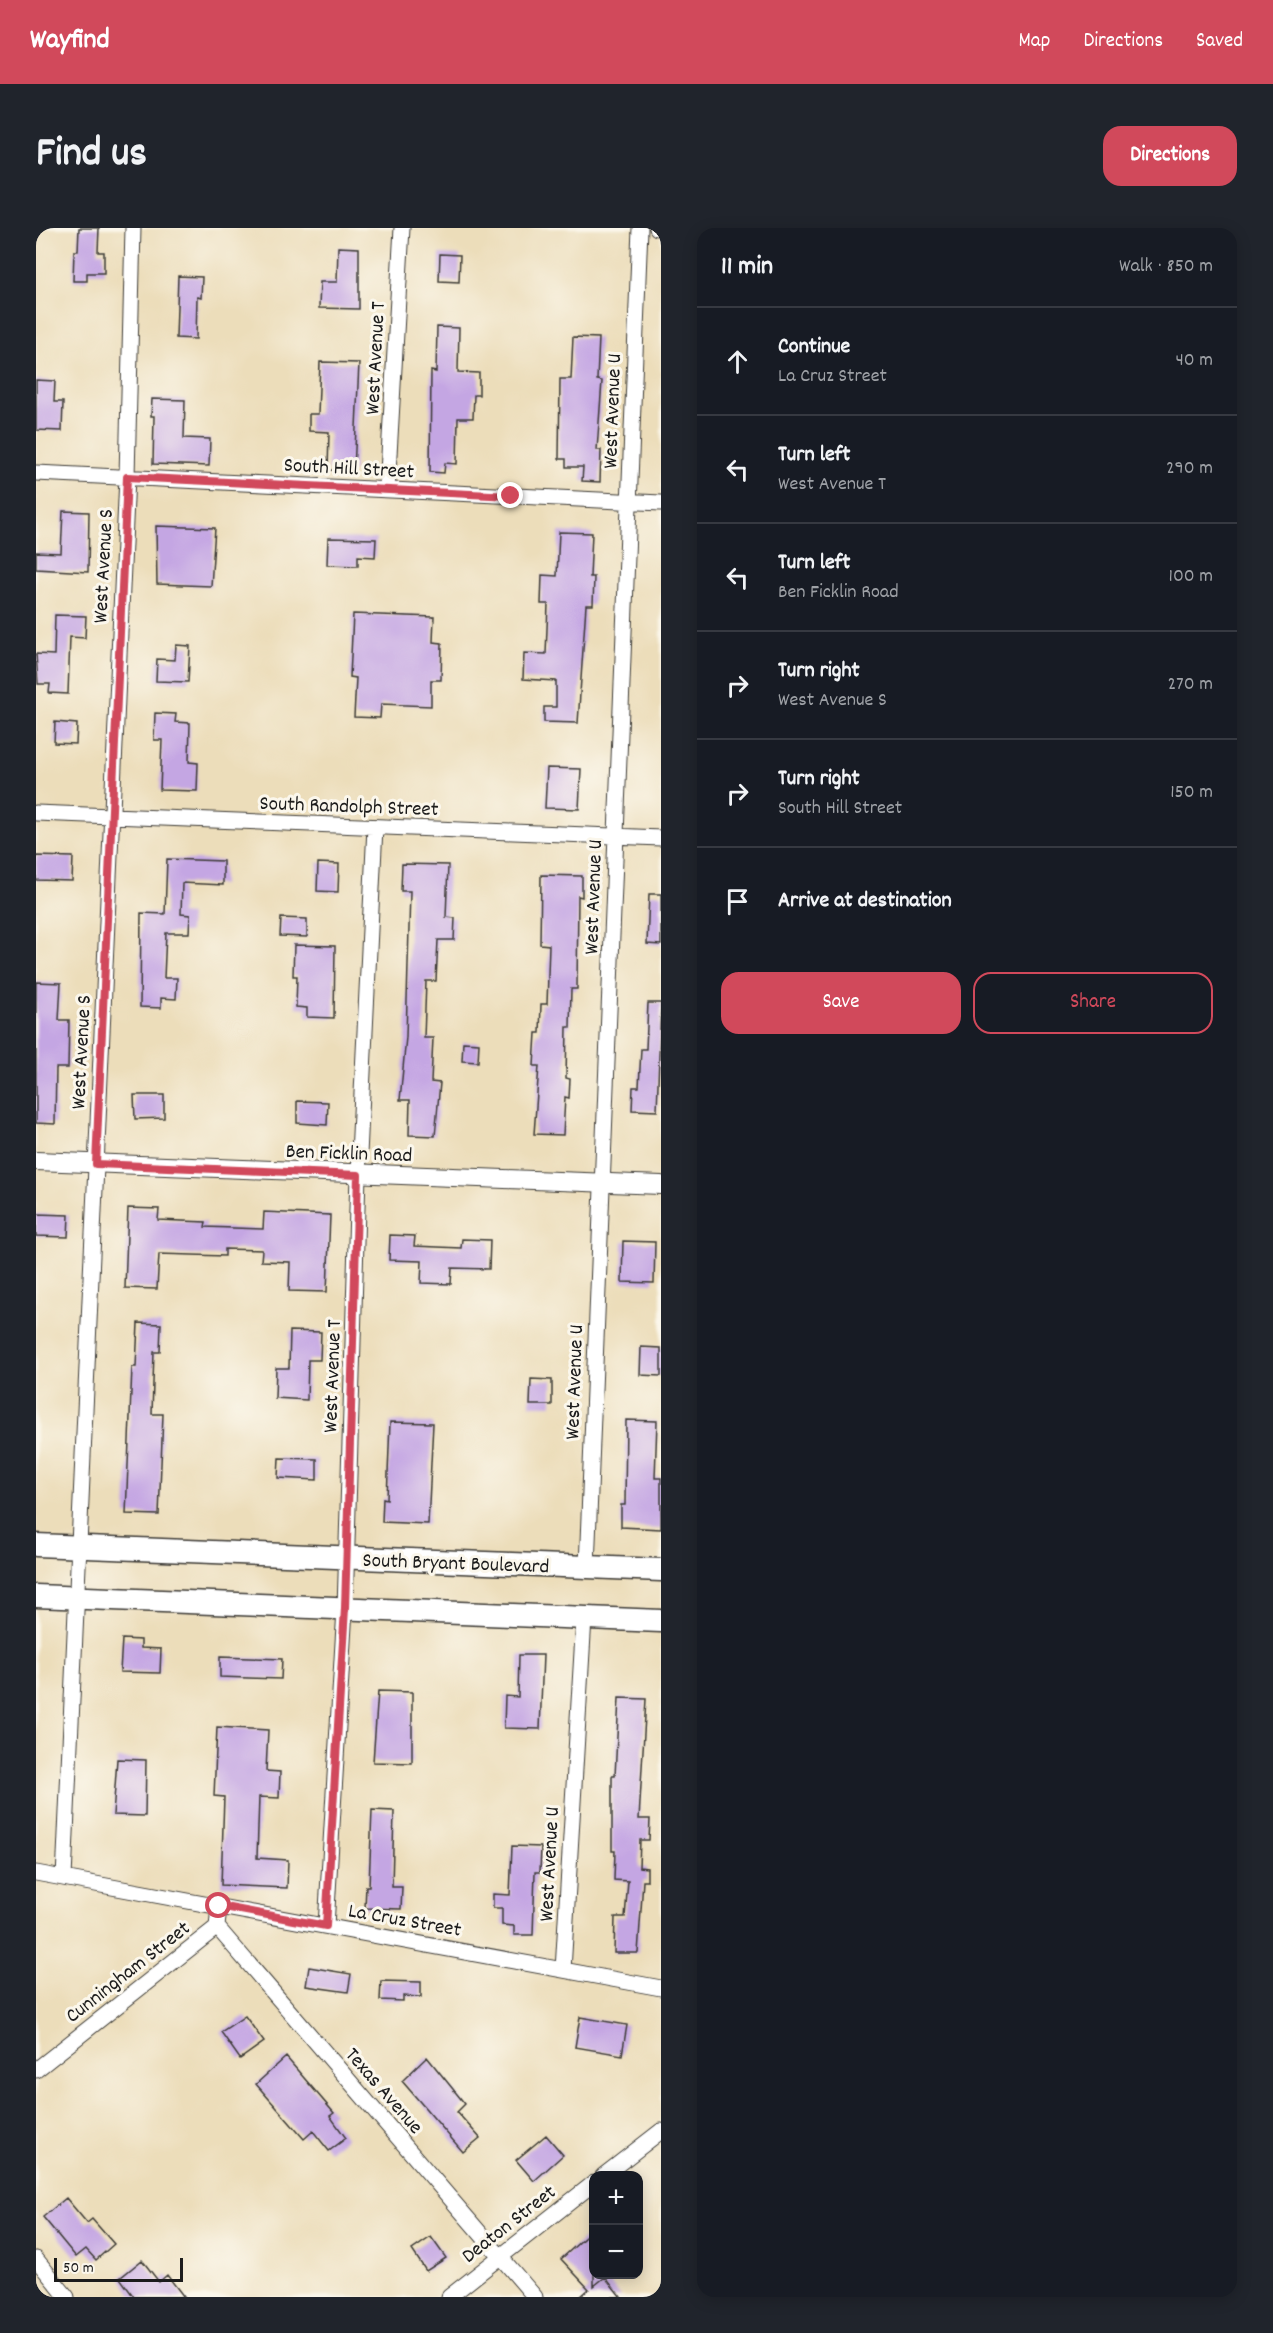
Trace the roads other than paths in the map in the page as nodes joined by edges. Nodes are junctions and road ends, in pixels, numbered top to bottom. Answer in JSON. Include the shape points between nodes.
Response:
{"nodes":[{"id":1,"x":133,"y":228,"type":"edge"},
{"id":2,"x":402,"y":228,"type":"edge"},
{"id":3,"x":640,"y":228,"type":"edge"},
{"id":4,"x":36,"y":473,"type":"edge"},
{"id":5,"x":127,"y":477,"type":"junction"},
{"id":6,"x":387,"y":490,"type":"junction"},
{"id":7,"x":629,"y":501,"type":"junction"},
{"id":8,"x":661,"y":503,"type":"edge"},
{"id":9,"x":36,"y":813,"type":"edge"},
{"id":10,"x":111,"y":816,"type":"junction"},
{"id":11,"x":375,"y":826,"type":"junction"},
{"id":12,"x":615,"y":836,"type":"junction"},
{"id":13,"x":661,"y":838,"type":"edge"},
{"id":14,"x":36,"y":1161,"type":"edge"},
{"id":15,"x":96,"y":1164,"type":"junction"},
{"id":16,"x":358,"y":1175,"type":"junction"},
{"id":17,"x":602,"y":1183,"type":"junction"},
{"id":18,"x":661,"y":1185,"type":"edge"},
{"id":19,"x":36,"y":1545,"type":"edge"},
{"id":20,"x":78,"y":1547,"type":"junction"},
{"id":21,"x":346,"y":1557,"type":"junction"},
{"id":22,"x":587,"y":1567,"type":"junction"},
{"id":23,"x":661,"y":1570,"type":"edge"},
{"id":24,"x":36,"y":1596,"type":"edge"},
{"id":25,"x":76,"y":1598,"type":"junction"},
{"id":26,"x":345,"y":1608,"type":"junction"},
{"id":27,"x":584,"y":1618,"type":"junction"},
{"id":28,"x":661,"y":1621,"type":"edge"},
{"id":29,"x":36,"y":1873,"type":"edge"},
{"id":30,"x":64,"y":1878,"type":"junction"},
{"id":31,"x":219,"y":1906,"type":"junction"},
{"id":32,"x":326,"y":1926,"type":"junction"},
{"id":33,"x":217,"y":1927,"type":"junction"},
{"id":34,"x":563,"y":1970,"type":"junction"},
{"id":35,"x":661,"y":1988,"type":"edge"},
{"id":36,"x":36,"y":2070,"type":"edge"},
{"id":37,"x":661,"y":2131,"type":"edge"},
{"id":38,"x":608,"y":2171,"type":"edge"},
{"id":39,"x":589,"y":2187,"type":"edge"},
{"id":40,"x":500,"y":2255,"type":"junction"},
{"id":41,"x":36,"y":2259,"type":"edge"},
{"id":42,"x":67,"y":2297,"type":"edge"},
{"id":43,"x":449,"y":2297,"type":"edge"},
{"id":44,"x":535,"y":2297,"type":"edge"}],
"edges":[{"from":1,"to":5,"type":"street","name":"West Avenue S"},
{"from":2,"to":6,"type":"street","name":"West Avenue T"},
{"from":3,"to":7,"type":"street","name":"West Avenue U"},
{"from":4,"to":5,"type":"street","name":"South Hill Street"},
{"from":5,"to":6,"type":"street","name":"South Hill Street"},
{"from":5,"to":10,"type":"street","name":"West Avenue S"},
{"from":6,"to":7,"type":"street","name":"South Hill Street"},
{"from":7,"to":8,"type":"street","name":"South Hill Street"},
{"from":7,"to":12,"type":"street","name":"West Avenue U"},
{"from":9,"to":10,"type":"street","name":"South Randolph Street"},
{"from":10,"to":11,"type":"street","name":"South Randolph Street"},
{"from":10,"to":15,"type":"street","name":"West Avenue S"},
{"from":11,"to":12,"type":"street","name":"South Randolph Street"},
{"from":11,"to":16,"type":"street","name":"West Avenue T"},
{"from":12,"to":13,"type":"street","name":"South Randolph Street"},
{"from":12,"to":17,"type":"street","name":"West Avenue U"},
{"from":14,"to":15,"type":"street","name":"Ben Ficklin Road"},
{"from":15,"to":16,"type":"street","name":"Ben Ficklin Road"},
{"from":15,"to":20,"type":"street","name":"West Avenue S"},
{"from":16,"to":17,"type":"street","name":"Ben Ficklin Road"},
{"from":16,"to":21,"type":"street","name":"West Avenue T"},
{"from":17,"to":18,"type":"street","name":"Ben Ficklin Road"},
{"from":17,"to":22,"type":"street","name":"West Avenue U"},
{"from":19,"to":20,"type":"main road","name":"South Bryant Boulevard"},
{"from":20,"to":21,"type":"main road","name":"South Bryant Boulevard"},
{"from":20,"to":25,"type":"street","name":"West Avenue S"},
{"from":21,"to":22,"type":"main road","name":"South Bryant Boulevard"},
{"from":21,"to":26,"type":"street","name":"West Avenue T"},
{"from":22,"to":23,"type":"main road","name":"South Bryant Boulevard"},
{"from":24,"to":25,"type":"main road"},
{"from":25,"to":26,"type":"main road"},
{"from":25,"to":30,"type":"street","name":"West Avenue S"},
{"from":26,"to":27,"type":"main road"},
{"from":26,"to":32,"type":"street","name":"West Avenue T"},
{"from":27,"to":28,"type":"main road"},
{"from":27,"to":34,"type":"street","name":"West Avenue U"},
{"from":29,"to":30,"type":"street","name":"La Cruz Street"},
{"from":30,"to":31,"type":"street","name":"La Cruz Street"},
{"from":31,"to":32,"type":"street","name":"La Cruz Street"},
{"from":31,"to":33,"type":"street"},
{"from":32,"to":34,"type":"street","name":"La Cruz Street"},
{"from":33,"to":36,"type":"street","name":"Cunningham Street"},
{"from":33,"to":40,"type":"street","name":"Texas Avenue"},
{"from":34,"to":35,"type":"street","name":"La Cruz Street"},
{"from":37,"to":38,"type":"street"},
{"from":39,"to":40,"type":"street","name":"Deaton Street"},
{"from":40,"to":43,"type":"street","name":"Deaton Street"},
{"from":40,"to":44,"type":"street","name":"Texas Avenue"},
{"from":41,"to":42,"type":"street"}]}
